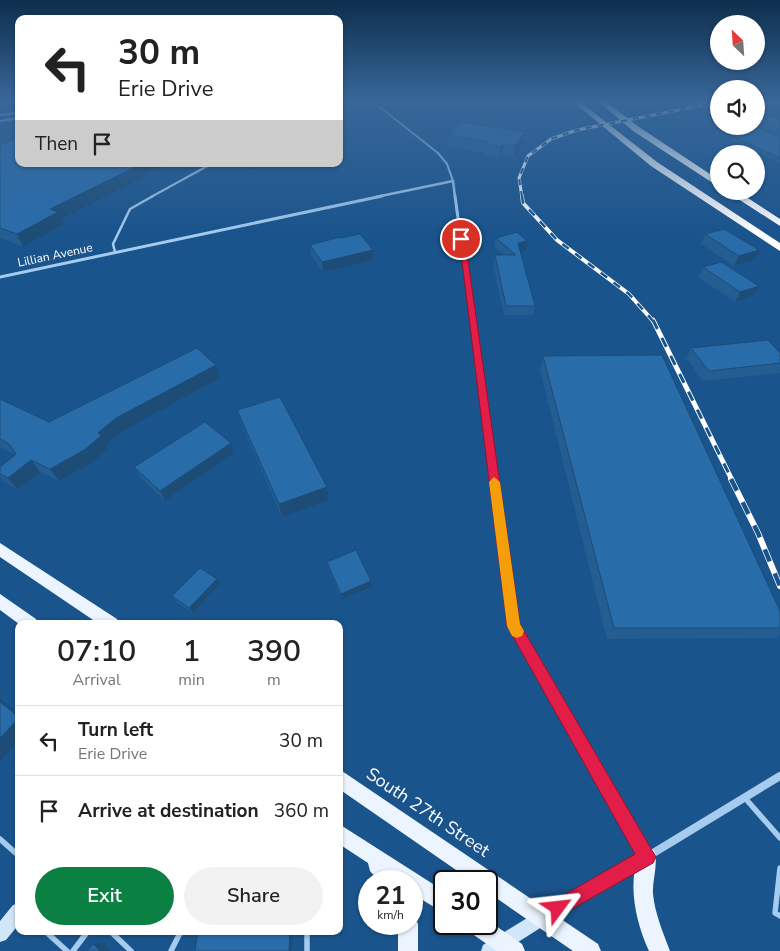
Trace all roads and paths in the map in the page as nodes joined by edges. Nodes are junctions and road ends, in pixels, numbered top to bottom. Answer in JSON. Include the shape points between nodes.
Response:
{"nodes":[{"id":1,"x":428,"y":145,"type":"edge"},
{"id":2,"x":630,"y":145,"type":"edge"},
{"id":3,"x":660,"y":145,"type":"edge"},
{"id":4,"x":205,"y":167,"type":"edge"},
{"id":5,"x":710,"y":178,"type":"edge"},
{"id":6,"x":453,"y":181,"type":"junction"},
{"id":7,"x":744,"y":200,"type":"edge"},
{"id":8,"x":780,"y":223,"type":"edge"},
{"id":9,"x":780,"y":248,"type":"edge"},
{"id":10,"x":115,"y":252,"type":"junction"},
{"id":11,"x":0,"y":277,"type":"edge"},
{"id":12,"x":0,"y":549,"type":"edge"},
{"id":13,"x":0,"y":602,"type":"edge"},
{"id":14,"x":25,"y":620,"type":"edge"},
{"id":15,"x":106,"y":620,"type":"edge"},
{"id":16,"x":780,"y":776,"type":"edge"},
{"id":17,"x":343,"y":781,"type":"edge"},
{"id":18,"x":744,"y":798,"type":"junction"},
{"id":19,"x":343,"y":836,"type":"edge"},
{"id":20,"x":780,"y":838,"type":"edge"},
{"id":21,"x":0,"y":839,"type":"edge"},
{"id":22,"x":15,"y":852,"type":"edge"},
{"id":23,"x":367,"y":852,"type":"junction"},
{"id":24,"x":647,"y":857,"type":"junction"},
{"id":25,"x":780,"y":868,"type":"edge"},
{"id":26,"x":382,"y":870,"type":"edge"},
{"id":27,"x":394,"y":870,"type":"edge"},
{"id":28,"x":15,"y":916,"type":"edge"},
{"id":29,"x":780,"y":916,"type":"edge"},
{"id":30,"x":542,"y":917,"type":"junction"},
{"id":31,"x":0,"y":934,"type":"edge"},
{"id":32,"x":49,"y":935,"type":"edge"},
{"id":33,"x":85,"y":935,"type":"edge"},
{"id":34,"x":114,"y":935,"type":"edge"},
{"id":35,"x":179,"y":935,"type":"edge"},
{"id":36,"x":307,"y":935,"type":"edge"},
{"id":37,"x":408,"y":935,"type":"edge"},
{"id":38,"x":487,"y":935,"type":"edge"},
{"id":39,"x":502,"y":948,"type":"edge"},
{"id":40,"x":67,"y":951,"type":"edge"},
{"id":41,"x":73,"y":951,"type":"edge"},
{"id":42,"x":131,"y":951,"type":"edge"},
{"id":43,"x":171,"y":951,"type":"edge"},
{"id":44,"x":307,"y":951,"type":"edge"},
{"id":45,"x":408,"y":951,"type":"edge"},
{"id":46,"x":591,"y":951,"type":"edge"},
{"id":47,"x":660,"y":951,"type":"edge"}],
"edges":[{"from":1,"to":6,"type":"lane","via":[[447,164]]},
{"from":2,"to":9,"type":"highway"},
{"from":3,"to":5,"type":"highway"},
{"from":4,"to":10,"type":"lane","via":[[130,210],[114,244]]},
{"from":6,"to":10,"type":"street","name":"Lillian Avenue"},
{"from":6,"to":24,"type":"street","via":[[514,626]]},
{"from":7,"to":8,"type":"highway"},
{"from":10,"to":11,"type":"street","name":"Lillian Avenue"},
{"from":12,"to":15,"type":"main road"},
{"from":13,"to":14,"type":"main road"},
{"from":16,"to":18,"type":"street"},
{"from":17,"to":30,"type":"main road","name":"South 27th Street"},
{"from":18,"to":20,"type":"lane"},
{"from":18,"to":24,"type":"street"},
{"from":19,"to":23,"type":"main road"},
{"from":21,"to":22,"type":"lane"},
{"from":23,"to":26,"type":"main road"},
{"from":23,"to":27,"type":"main road"},
{"from":24,"to":30,"type":"street"},
{"from":24,"to":47,"type":"main road","via":[[642,875],[643,898],[647,919]]},
{"from":25,"to":29,"type":"lane","via":[[775,913]]},
{"from":28,"to":31,"type":"main road"},
{"from":30,"to":39,"type":"main road"},
{"from":30,"to":46,"type":"main road","name":"South 27th Street"},
{"from":32,"to":40,"type":"lane"},
{"from":33,"to":41,"type":"lane"},
{"from":34,"to":42,"type":"lane"},
{"from":35,"to":43,"type":"lane"},
{"from":36,"to":44,"type":"lane"},
{"from":37,"to":45,"type":"main road"},
{"from":38,"to":39,"type":"main road"}]}
